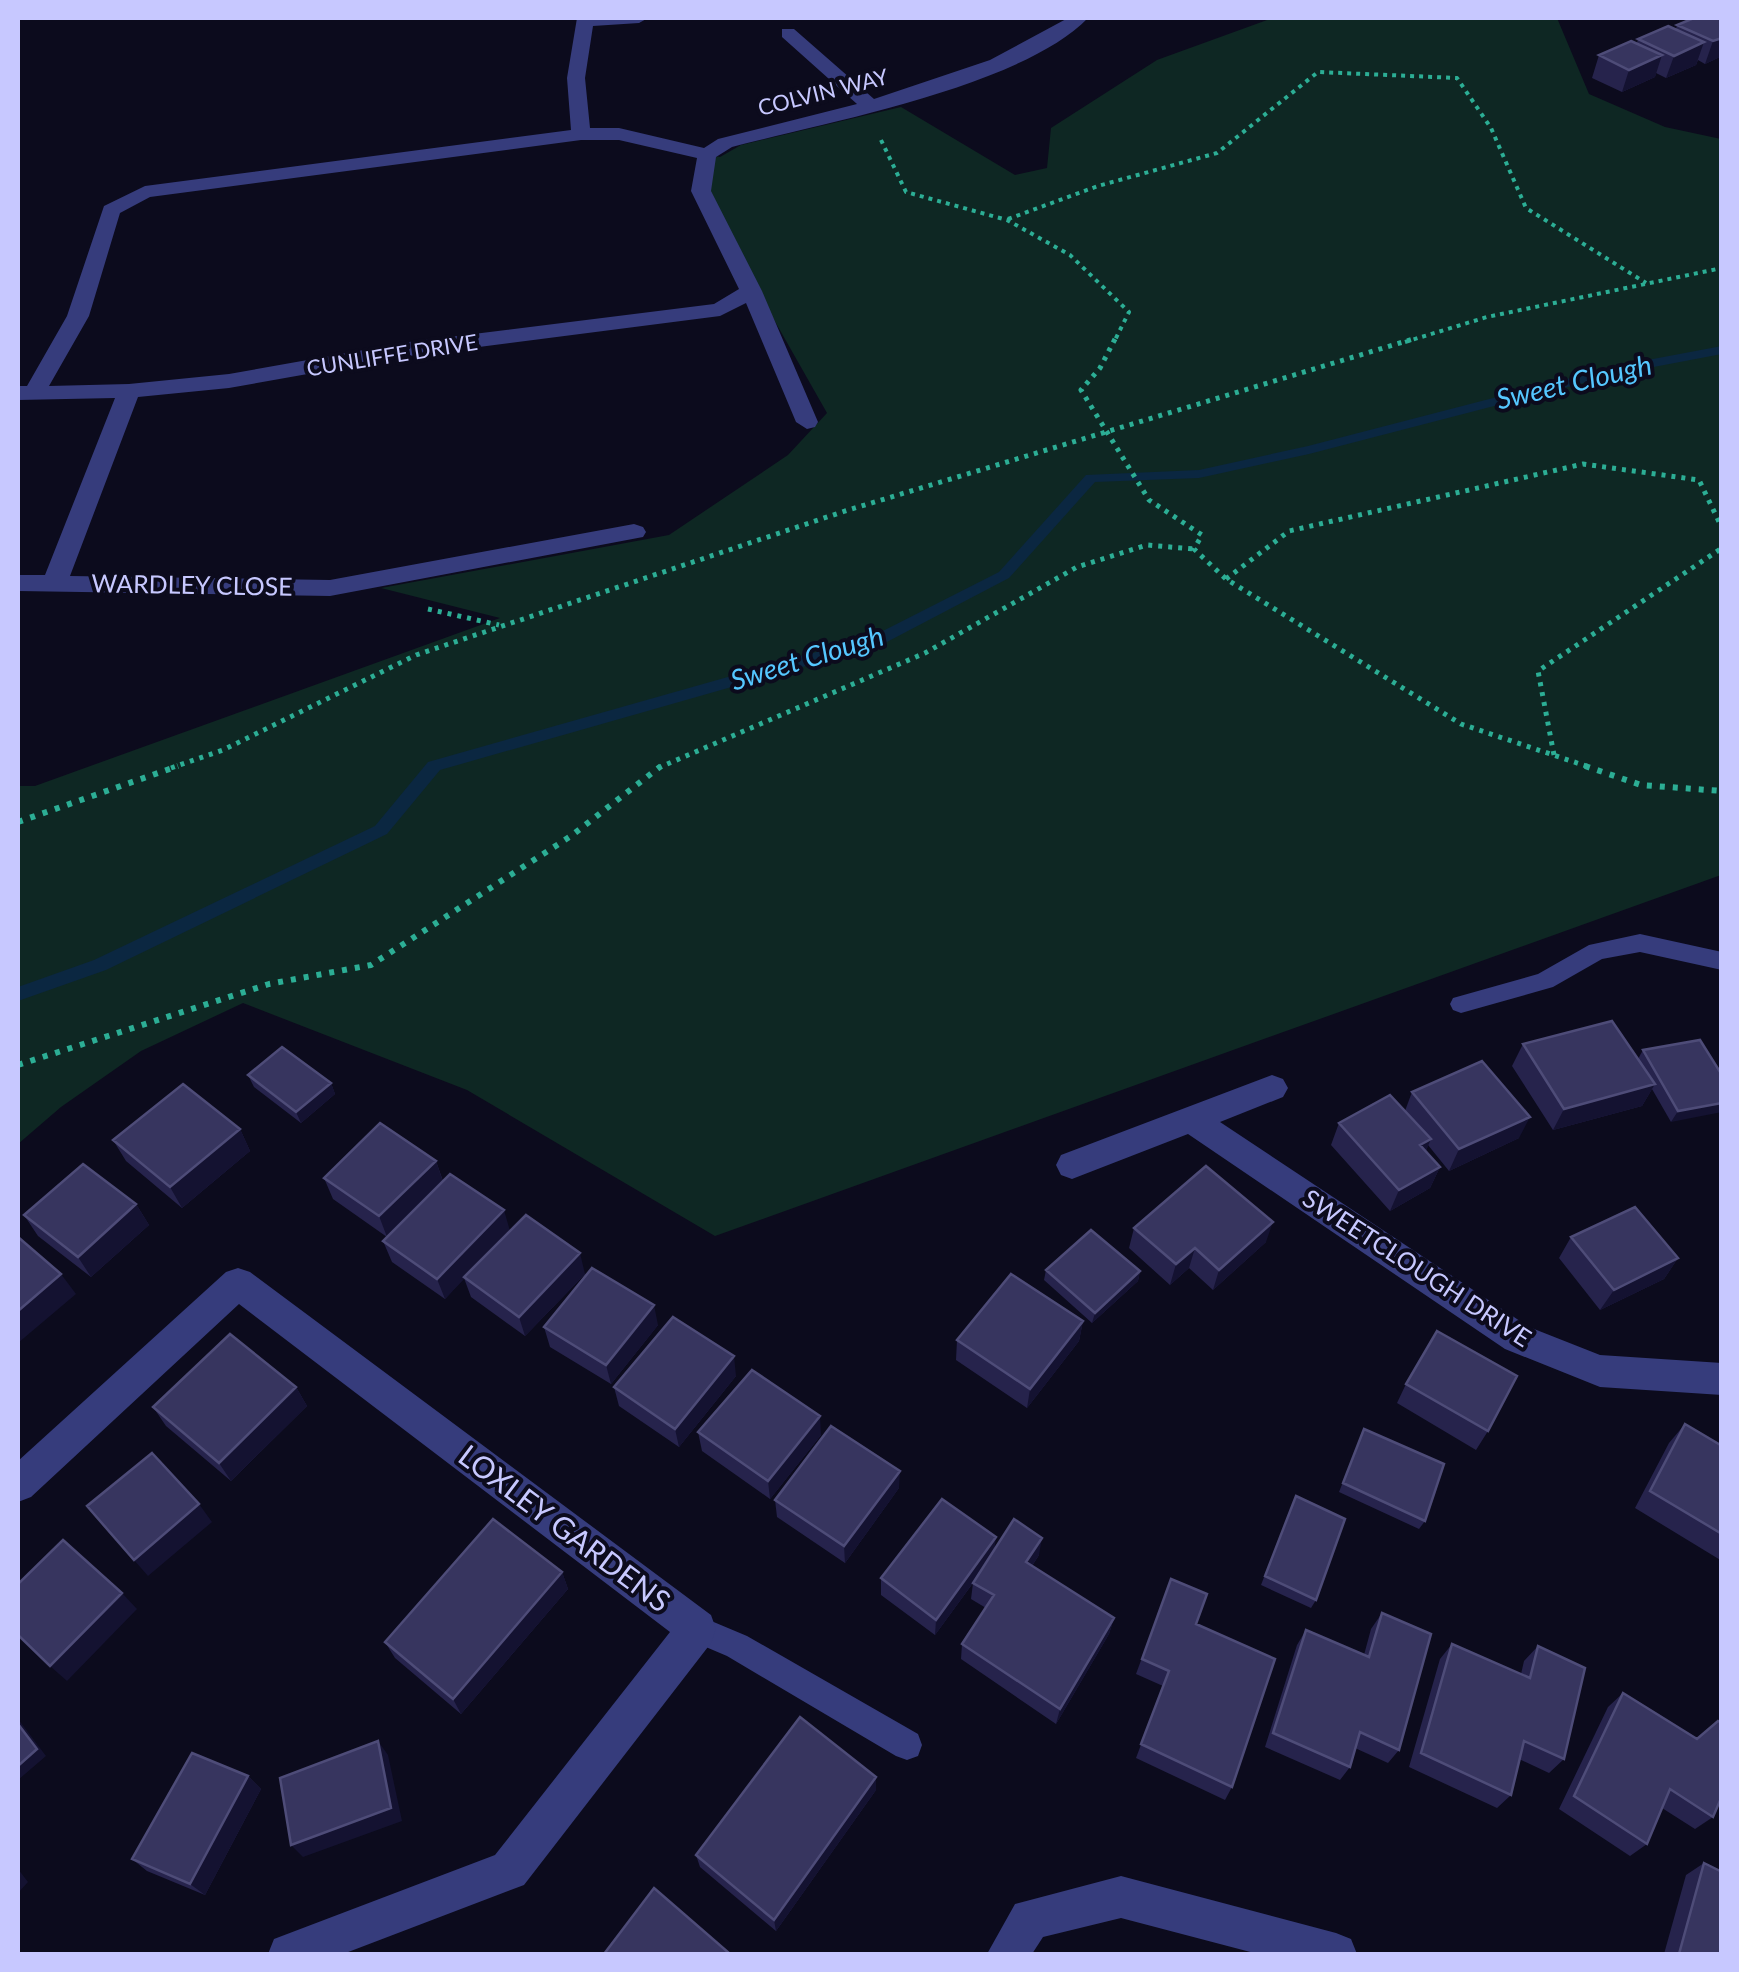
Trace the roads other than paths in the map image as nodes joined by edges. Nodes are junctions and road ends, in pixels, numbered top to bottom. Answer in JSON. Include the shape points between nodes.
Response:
{"nodes":[{"id":1,"x":638,"y":18,"type":"edge"},
{"id":2,"x":1077,"y":18,"type":"edge"},
{"id":3,"x":585,"y":19,"type":"edge"},
{"id":4,"x":788,"y":32,"type":"dead end"},
{"id":5,"x":874,"y":108,"type":"junction"},
{"id":6,"x":581,"y":134,"type":"junction"},
{"id":7,"x":706,"y":154,"type":"junction"},
{"id":8,"x":750,"y":287,"type":"junction"},
{"id":9,"x":130,"y":391,"type":"junction"},
{"id":10,"x":26,"y":393,"type":"edge"},
{"id":11,"x":807,"y":422,"type":"dead end"},
{"id":12,"x":634,"y":532,"type":"dead end"},
{"id":13,"x":55,"y":582,"type":"junction"},
{"id":14,"x":18,"y":583,"type":"edge"},
{"id":15,"x":1722,"y":961,"type":"edge"},
{"id":16,"x":1460,"y":1004,"type":"dead end"},
{"id":17,"x":1272,"y":1088,"type":"dead end"},
{"id":18,"x":1190,"y":1119,"type":"junction"},
{"id":19,"x":1072,"y":1165,"type":"dead end"},
{"id":20,"x":1722,"y":1379,"type":"edge"},
{"id":21,"x":18,"y":1485,"type":"edge"},
{"id":22,"x":697,"y":1629,"type":"junction"},
{"id":23,"x":907,"y":1745,"type":"dead end"},
{"id":24,"x":289,"y":1954,"type":"edge"},
{"id":25,"x":1008,"y":1954,"type":"edge"},
{"id":26,"x":1336,"y":1954,"type":"edge"}],
"edges":[{"from":1,"to":3,"type":"street"},
{"from":2,"to":5,"type":"street","name":"COLVIN WAY","via":[[996,66]]},
{"from":3,"to":6,"type":"street","via":[[576,78]]},
{"from":4,"to":5,"type":"street"},
{"from":5,"to":7,"type":"street","name":"COLVIN WAY","via":[[750,136]]},
{"from":6,"to":7,"type":"street","via":[[619,134]]},
{"from":6,"to":10,"type":"street","via":[[177,185],[130,198],[111,210],[78,316]]},
{"from":7,"to":8,"type":"street","via":[[700,191]]},
{"from":8,"to":9,"type":"street","name":"CUNLIFFE DRIVE","via":[[734,305],[702,313]]},
{"from":8,"to":11,"type":"street"},
{"from":9,"to":10,"type":"street","name":"CUNLIFFE DRIVE"},
{"from":9,"to":13,"type":"street","name":"WARDLEY CLOSE"},
{"from":12,"to":13,"type":"street","name":"WARDLEY CLOSE","via":[[330,588]]},
{"from":13,"to":14,"type":"street","name":"WARDLEY CLOSE"},
{"from":15,"to":16,"type":"lane","via":[[1640,943],[1597,952],[1546,981]]},
{"from":17,"to":18,"type":"street"},
{"from":18,"to":19,"type":"street"},
{"from":18,"to":20,"type":"street","name":"SWEETCLOUGH DRIVE","via":[[1517,1338],[1600,1371]]},
{"from":21,"to":22,"type":"street","name":"LOXLEY GARDENS","via":[[238,1283]]},
{"from":22,"to":23,"type":"lane"},
{"from":22,"to":24,"type":"street","via":[[509,1870]]},
{"from":25,"to":26,"type":"street","via":[[1030,1920],[1121,1896]]}]}
